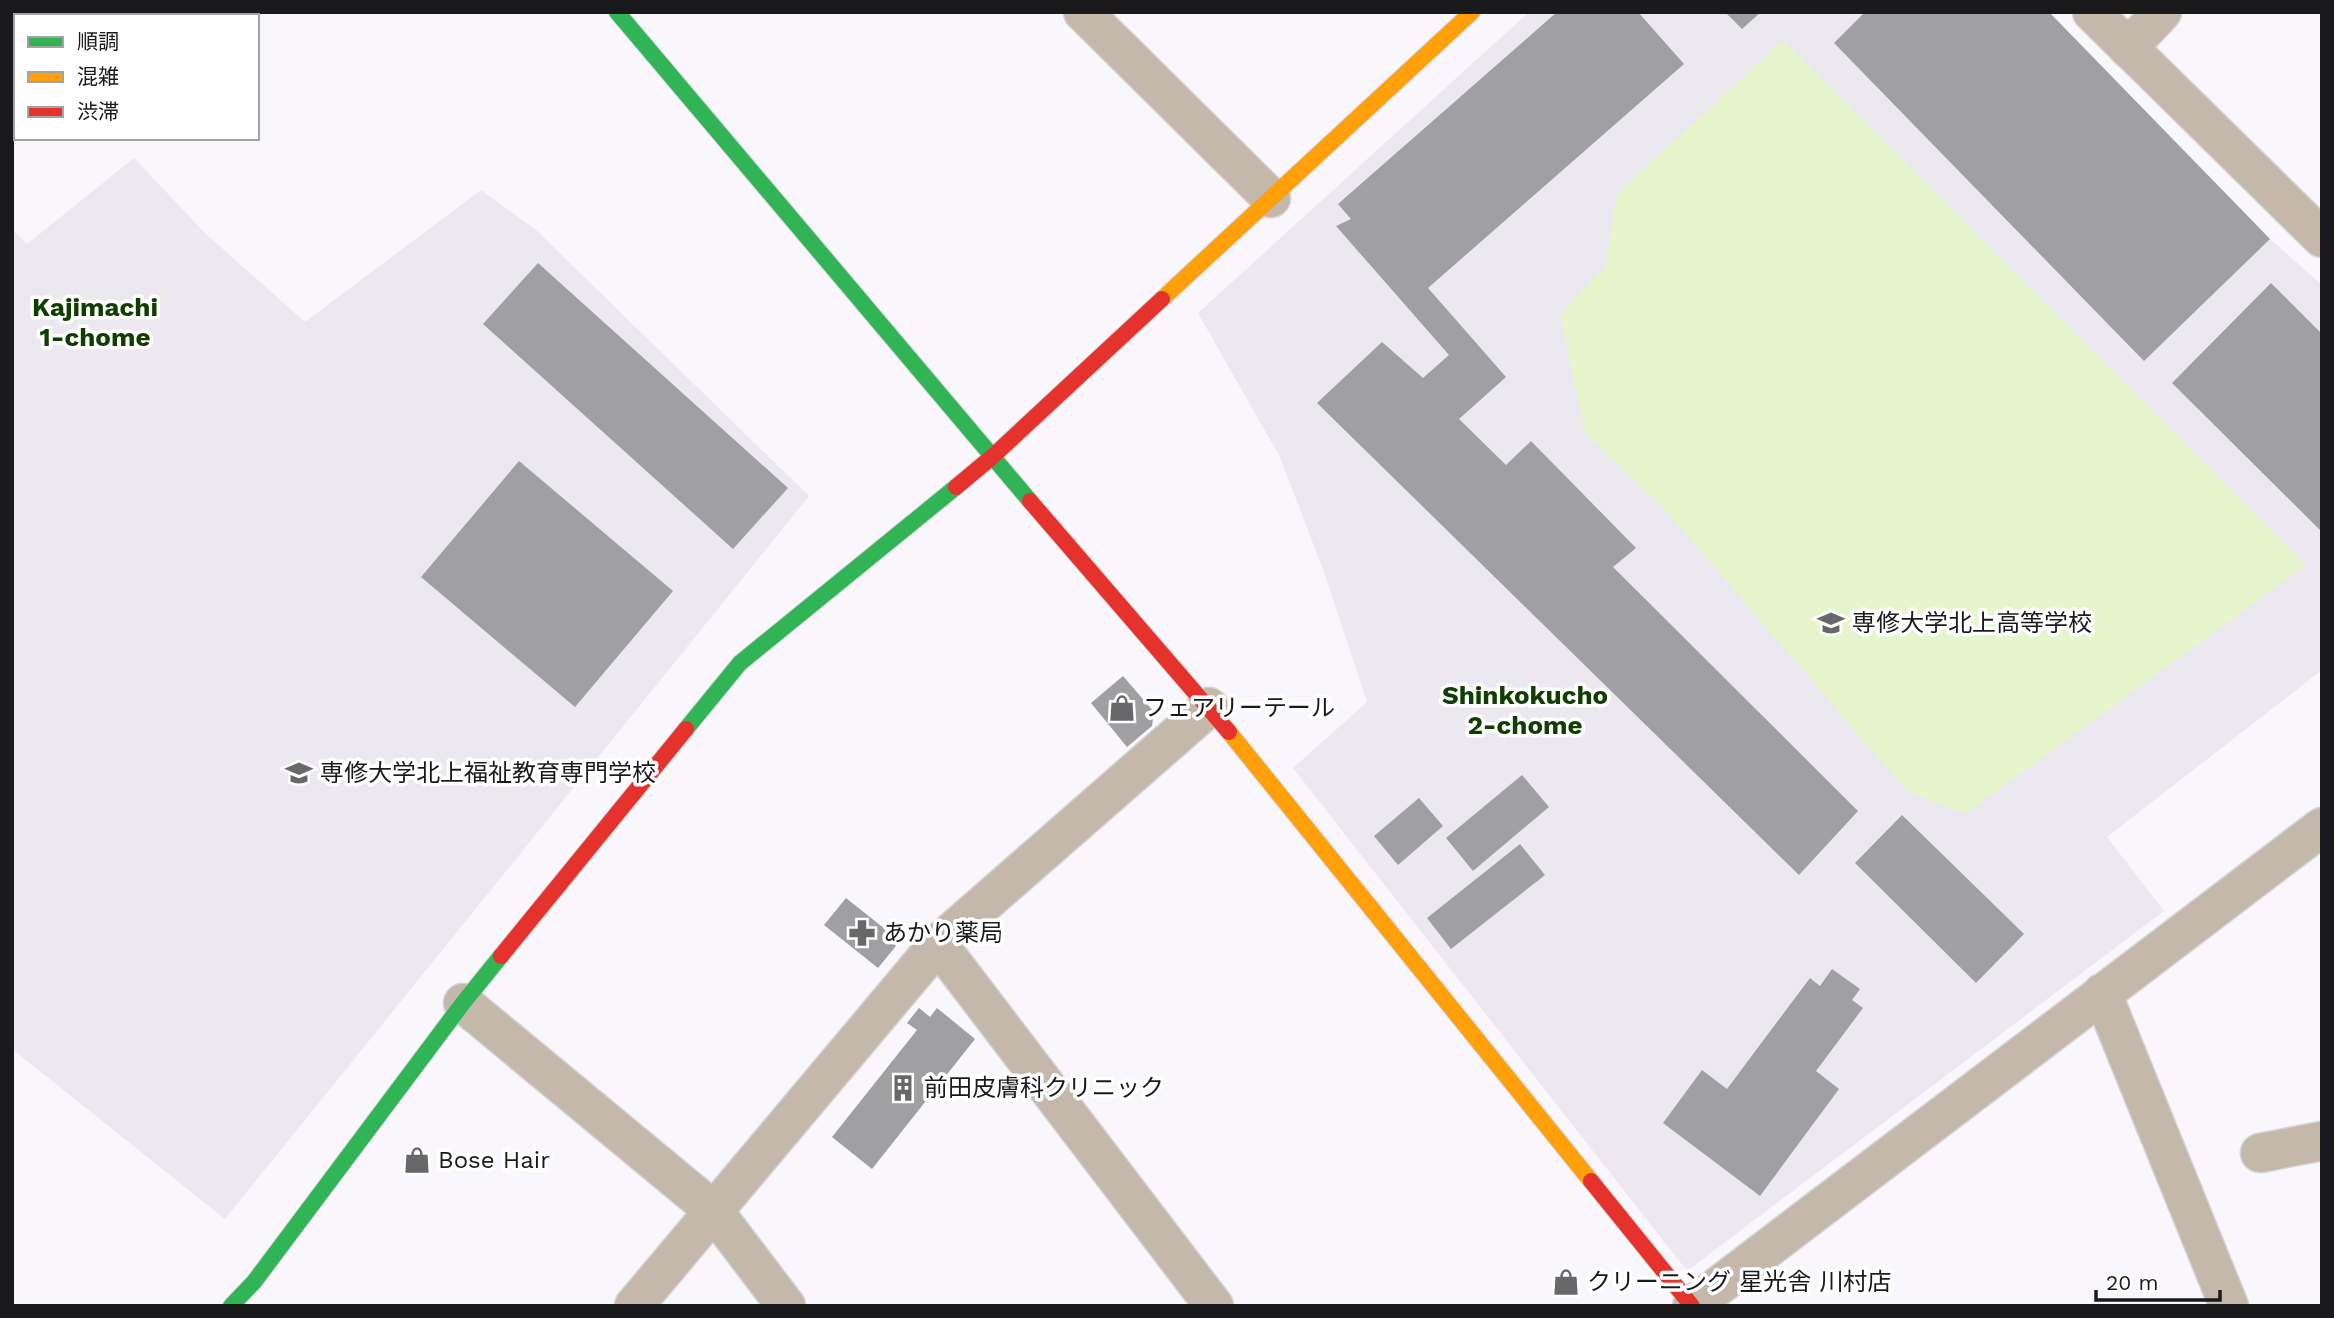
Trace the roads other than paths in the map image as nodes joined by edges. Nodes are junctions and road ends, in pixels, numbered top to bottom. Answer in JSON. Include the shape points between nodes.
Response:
{"nodes":[{"id":1,"x":617,"y":12,"type":"edge"},
{"id":2,"x":1083,"y":12,"type":"edge"},
{"id":3,"x":1472,"y":12,"type":"edge"},
{"id":4,"x":2092,"y":12,"type":"edge"},
{"id":5,"x":2162,"y":12,"type":"edge"},
{"id":6,"x":2129,"y":48,"type":"junction"},
{"id":7,"x":1271,"y":198,"type":"junction"},
{"id":8,"x":2322,"y":238,"type":"edge"},
{"id":9,"x":992,"y":457,"type":"junction"},
{"id":10,"x":1209,"y":708,"type":"junction"},
{"id":11,"x":2322,"y":827,"type":"edge"},
{"id":12,"x":938,"y":944,"type":"junction"},
{"id":13,"x":2102,"y":993,"type":"junction"},
{"id":14,"x":463,"y":1003,"type":"junction"},
{"id":15,"x":2322,"y":1141,"type":"edge"},
{"id":16,"x":2260,"y":1153,"type":"dead end"},
{"id":17,"x":713,"y":1210,"type":"junction"},
{"id":18,"x":231,"y":1306,"type":"edge"},
{"id":19,"x":634,"y":1306,"type":"edge"},
{"id":20,"x":786,"y":1306,"type":"edge"},
{"id":21,"x":1214,"y":1306,"type":"edge"},
{"id":22,"x":1692,"y":1306,"type":"edge"},
{"id":23,"x":2229,"y":1306,"type":"edge"}],
"edges":[{"from":1,"to":9,"type":"street"},
{"from":2,"to":7,"type":"street"},
{"from":3,"to":7,"type":"street"},
{"from":4,"to":6,"type":"street"},
{"from":5,"to":6,"type":"street"},
{"from":6,"to":8,"type":"street"},
{"from":7,"to":9,"type":"street"},
{"from":9,"to":10,"type":"street"},
{"from":9,"to":14,"type":"street","via":[[740,663]]},
{"from":10,"to":12,"type":"street"},
{"from":10,"to":22,"type":"street"},
{"from":11,"to":13,"type":"street"},
{"from":12,"to":17,"type":"street"},
{"from":12,"to":21,"type":"street"},
{"from":13,"to":22,"type":"street"},
{"from":13,"to":23,"type":"street"},
{"from":14,"to":17,"type":"street"},
{"from":14,"to":18,"type":"street","via":[[254,1282]]},
{"from":15,"to":16,"type":"street"},
{"from":17,"to":19,"type":"street"},
{"from":17,"to":20,"type":"street"}]}
